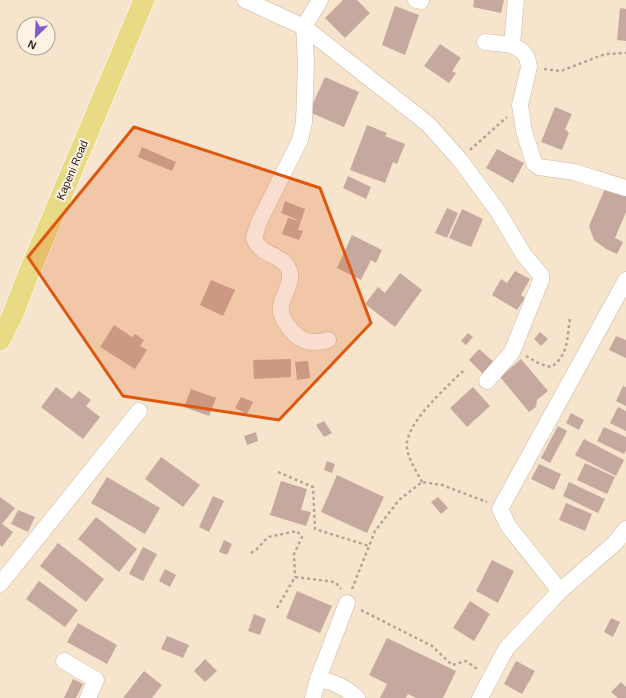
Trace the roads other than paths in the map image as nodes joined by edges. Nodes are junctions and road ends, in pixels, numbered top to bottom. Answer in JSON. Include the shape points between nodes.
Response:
{"nodes":[{"id":1,"x":144,"y":0,"type":"edge"},
{"id":2,"x":245,"y":0,"type":"edge"},
{"id":3,"x":320,"y":0,"type":"edge"},
{"id":4,"x":516,"y":0,"type":"edge"},
{"id":5,"x":272,"y":6,"type":"edge"},
{"id":6,"x":304,"y":27,"type":"junction"},
{"id":7,"x":484,"y":42,"type":"dead end"},
{"id":8,"x":512,"y":45,"type":"junction"},
{"id":9,"x":626,"y":188,"type":"edge"},
{"id":10,"x":626,"y":280,"type":"edge"},
{"id":11,"x":0,"y":340,"type":"edge"},
{"id":12,"x":328,"y":340,"type":"dead end"},
{"id":13,"x":487,"y":381,"type":"dead end"},
{"id":14,"x":139,"y":411,"type":"dead end"},
{"id":15,"x":626,"y":529,"type":"edge"},
{"id":16,"x":0,"y":584,"type":"edge"},
{"id":17,"x":560,"y":591,"type":"junction"},
{"id":18,"x":347,"y":603,"type":"road end"},
{"id":19,"x":64,"y":661,"type":"dead end"},
{"id":20,"x":318,"y":679,"type":"junction"},
{"id":21,"x":88,"y":698,"type":"edge"},
{"id":22,"x":313,"y":698,"type":"edge"},
{"id":23,"x":357,"y":698,"type":"edge"},
{"id":24,"x":480,"y":698,"type":"edge"}],
"edges":[{"from":1,"to":11,"type":"main road","name":"Kapeni Road"},
{"from":2,"to":5,"type":"street"},
{"from":3,"to":6,"type":"street"},
{"from":4,"to":8,"type":"street"},
{"from":5,"to":6,"type":"street"},
{"from":6,"to":12,"type":"street","via":[[304,122],[300,140],[259,222],[254,238],[259,248],[290,269],[281,308],[284,321],[292,333],[298,339],[307,342],[318,343]]},
{"from":6,"to":13,"type":"street","via":[[428,124],[460,160],[497,210],[524,255],[541,275],[512,352]]},
{"from":7,"to":8,"type":"street"},
{"from":8,"to":9,"type":"street","via":[[527,57],[529,67],[520,105],[524,131],[534,163],[539,167],[574,172]]},
{"from":10,"to":17,"type":"street","via":[[500,508],[509,527]]},
{"from":14,"to":16,"type":"street"},
{"from":15,"to":17,"type":"street"},
{"from":17,"to":24,"type":"street","via":[[506,649]]},
{"from":18,"to":20,"type":"street"},
{"from":19,"to":21,"type":"street","via":[[96,680]]},
{"from":20,"to":22,"type":"street"},
{"from":20,"to":23,"type":"street","via":[[336,684]]}]}
